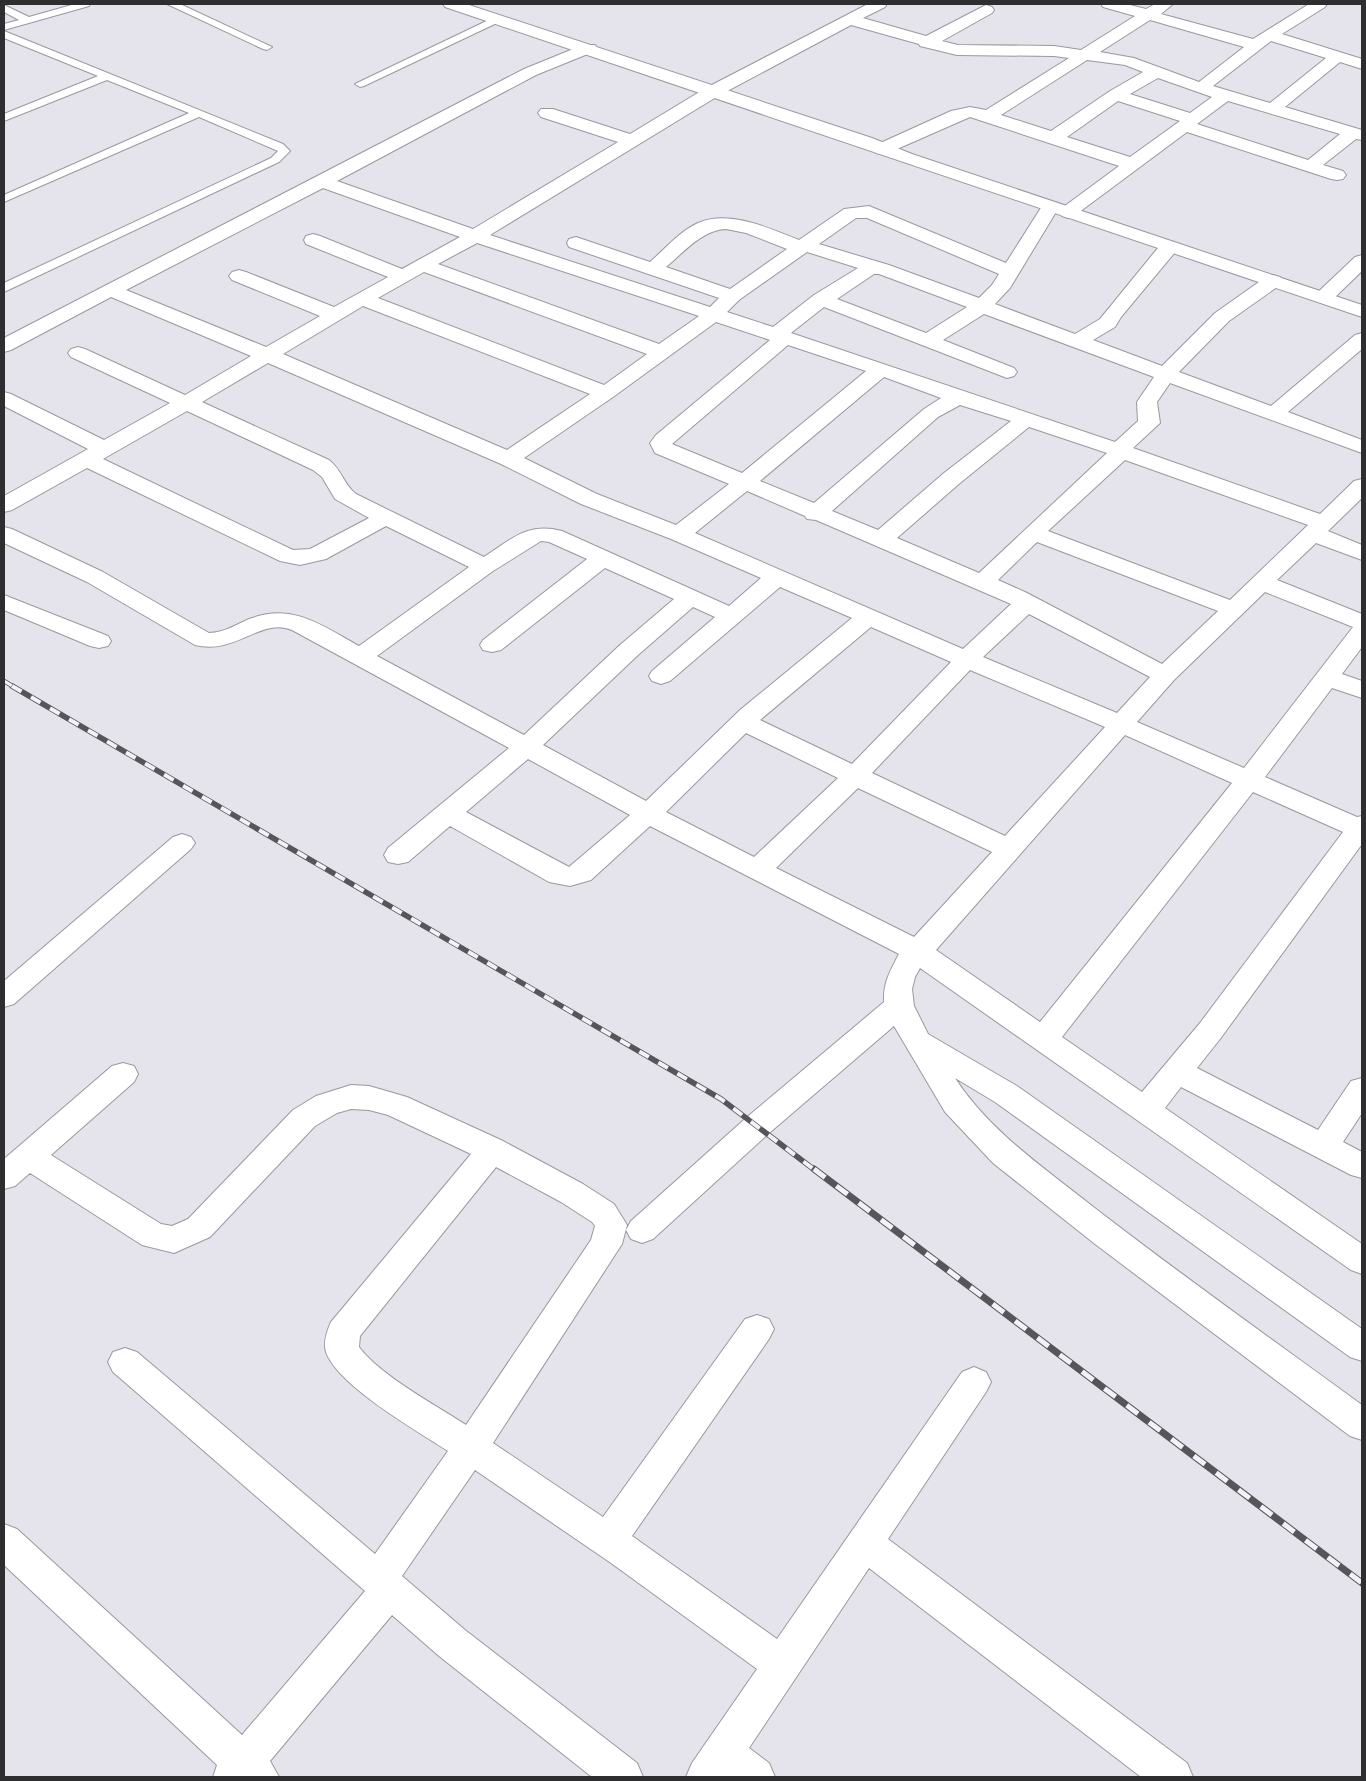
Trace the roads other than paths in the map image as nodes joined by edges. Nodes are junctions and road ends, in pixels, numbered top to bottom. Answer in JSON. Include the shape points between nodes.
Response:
{"nodes":[{"id":1,"x":84,"y":4,"type":"edge"},
{"id":2,"x":172,"y":4,"type":"edge"},
{"id":3,"x":451,"y":4,"type":"edge"},
{"id":4,"x":879,"y":4,"type":"edge"},
{"id":5,"x":1109,"y":4,"type":"edge"},
{"id":6,"x":1165,"y":4,"type":"edge"},
{"id":7,"x":1319,"y":4,"type":"edge"},
{"id":8,"x":4,"y":8,"type":"edge"},
{"id":9,"x":986,"y":10,"type":"dead end"},
{"id":10,"x":1146,"y":14,"type":"junction"},
{"id":11,"x":497,"y":19,"type":"junction"},
{"id":12,"x":848,"y":19,"type":"junction"},
{"id":13,"x":27,"y":20,"type":"junction"},
{"id":14,"x":4,"y":27,"type":"edge"},
{"id":15,"x":4,"y":34,"type":"edge"},
{"id":16,"x":1263,"y":40,"type":"junction"},
{"id":17,"x":926,"y":43,"type":"junction"},
{"id":18,"x":267,"y":47,"type":"dead end"},
{"id":19,"x":589,"y":48,"type":"junction"},
{"id":20,"x":1362,"y":49,"type":"edge"},
{"id":21,"x":1086,"y":54,"type":"junction"},
{"id":22,"x":1349,"y":60,"type":"edge"},
{"id":23,"x":1156,"y":72,"type":"junction"},
{"id":24,"x":107,"y":76,"type":"junction"},
{"id":25,"x":360,"y":84,"type":"dead end"},
{"id":26,"x":1201,"y":88,"type":"junction"},
{"id":27,"x":712,"y":92,"type":"junction"},
{"id":28,"x":1116,"y":95,"type":"junction"},
{"id":29,"x":1225,"y":95,"type":"junction"},
{"id":30,"x":1273,"y":109,"type":"junction"},
{"id":31,"x":547,"y":113,"type":"dead end"},
{"id":32,"x":199,"y":114,"type":"junction"},
{"id":33,"x":988,"y":116,"type":"junction"},
{"id":34,"x":4,"y":118,"type":"edge"},
{"id":35,"x":1188,"y":122,"type":"junction"},
{"id":36,"x":1354,"y":129,"type":"edge"},
{"id":37,"x":1053,"y":138,"type":"junction"},
{"id":38,"x":631,"y":140,"type":"junction"},
{"id":39,"x":882,"y":148,"type":"junction"},
{"id":40,"x":1132,"y":164,"type":"junction"},
{"id":41,"x":1311,"y":166,"type":"junction"},
{"id":42,"x":1337,"y":175,"type":"dead end"},
{"id":43,"x":322,"y":182,"type":"junction"},
{"id":44,"x":4,"y":199,"type":"edge"},
{"id":45,"x":1059,"y":209,"type":"junction"},
{"id":46,"x":475,"y":236,"type":"junction"},
{"id":47,"x":314,"y":240,"type":"dead end"},
{"id":48,"x":576,"y":243,"type":"dead end"},
{"id":49,"x":802,"y":246,"type":"junction"},
{"id":50,"x":1170,"y":247,"type":"junction"},
{"id":51,"x":1362,"y":261,"type":"edge"},
{"id":52,"x":422,"y":265,"type":"junction"},
{"id":53,"x":654,"y":268,"type":"junction"},
{"id":54,"x":878,"y":268,"type":"junction"},
{"id":55,"x":1010,"y":272,"type":"junction"},
{"id":56,"x":239,"y":276,"type":"dead end"},
{"id":57,"x":403,"y":276,"type":"junction"},
{"id":58,"x":1273,"y":281,"type":"junction"},
{"id":59,"x":4,"y":288,"type":"edge"},
{"id":60,"x":110,"y":290,"type":"junction"},
{"id":61,"x":732,"y":296,"type":"junction"},
{"id":62,"x":1324,"y":297,"type":"junction"},
{"id":63,"x":362,"y":299,"type":"junction"},
{"id":64,"x":822,"y":300,"type":"junction"},
{"id":65,"x":982,"y":306,"type":"junction"},
{"id":66,"x":1362,"y":311,"type":"edge"},
{"id":67,"x":714,"y":314,"type":"junction"},
{"id":68,"x":335,"y":315,"type":"junction"},
{"id":69,"x":780,"y":336,"type":"junction"},
{"id":70,"x":1362,"y":339,"type":"edge"},
{"id":71,"x":1077,"y":341,"type":"junction"},
{"id":72,"x":928,"y":342,"type":"junction"},
{"id":73,"x":4,"y":346,"type":"edge"},
{"id":74,"x":660,"y":352,"type":"junction"},
{"id":75,"x":78,"y":354,"type":"dead end"},
{"id":76,"x":269,"y":356,"type":"junction"},
{"id":77,"x":881,"y":369,"type":"junction"},
{"id":78,"x":1007,"y":372,"type":"dead end"},
{"id":79,"x":1167,"y":373,"type":"junction"},
{"id":80,"x":606,"y":393,"type":"junction"},
{"id":81,"x":958,"y":397,"type":"junction"},
{"id":82,"x":4,"y":398,"type":"edge"},
{"id":83,"x":188,"y":402,"type":"junction"},
{"id":84,"x":1275,"y":413,"type":"junction"},
{"id":85,"x":1026,"y":419,"type":"junction"},
{"id":86,"x":1362,"y":447,"type":"edge"},
{"id":87,"x":1120,"y":450,"type":"junction"},
{"id":88,"x":96,"y":454,"type":"junction"},
{"id":89,"x":509,"y":459,"type":"junction"},
{"id":90,"x":744,"y":483,"type":"junction"},
{"id":91,"x":1362,"y":486,"type":"edge"},
{"id":92,"x":9,"y":496,"type":"edge"},
{"id":93,"x":815,"y":514,"type":"junction"},
{"id":94,"x":385,"y":518,"type":"junction"},
{"id":95,"x":1318,"y":528,"type":"junction"},
{"id":96,"x":1032,"y":533,"type":"junction"},
{"id":97,"x":4,"y":534,"type":"edge"},
{"id":98,"x":679,"y":534,"type":"junction"},
{"id":99,"x":880,"y":541,"type":"junction"},
{"id":100,"x":1362,"y":553,"type":"edge"},
{"id":101,"x":602,"y":558,"type":"junction"},
{"id":102,"x":485,"y":566,"type":"junction"},
{"id":103,"x":777,"y":577,"type":"junction"},
{"id":104,"x":1261,"y":582,"type":"junction"},
{"id":105,"x":981,"y":584,"type":"junction"},
{"id":106,"x":690,"y":597,"type":"junction"},
{"id":107,"x":4,"y":602,"type":"edge"},
{"id":108,"x":1024,"y":602,"type":"junction"},
{"id":109,"x":1233,"y":609,"type":"junction"},
{"id":110,"x":732,"y":616,"type":"junction"},
{"id":111,"x":868,"y":617,"type":"junction"},
{"id":112,"x":1362,"y":622,"type":"edge"},
{"id":113,"x":1362,"y":631,"type":"edge"},
{"id":114,"x":99,"y":641,"type":"dead end"},
{"id":115,"x":492,"y":645,"type":"dead end"},
{"id":116,"x":360,"y":657,"type":"junction"},
{"id":117,"x":966,"y":660,"type":"junction"},
{"id":118,"x":1165,"y":675,"type":"junction"},
{"id":119,"x":662,"y":676,"type":"dead end"},
{"id":120,"x":1327,"y":677,"type":"junction"},
{"id":121,"x":1362,"y":690,"type":"edge"},
{"id":122,"x":742,"y":722,"type":"junction"},
{"id":123,"x":1121,"y":724,"type":"junction"},
{"id":124,"x":525,"y":748,"type":"junction"},
{"id":125,"x":855,"y":776,"type":"junction"},
{"id":126,"x":1249,"y":780,"type":"junction"},
{"id":127,"x":448,"y":813,"type":"junction"},
{"id":128,"x":648,"y":814,"type":"junction"},
{"id":129,"x":1361,"y":828,"type":"edge"},
{"id":130,"x":182,"y":843,"type":"dead end"},
{"id":131,"x":1009,"y":849,"type":"junction"},
{"id":132,"x":398,"y":855,"type":"dead end"},
{"id":133,"x":758,"y":870,"type":"junction"},
{"id":134,"x":917,"y":952,"type":"junction"},
{"id":135,"x":4,"y":997,"type":"edge"},
{"id":136,"x":899,"y":1006,"type":"junction"},
{"id":137,"x":1044,"y":1038,"type":"junction"},
{"id":138,"x":916,"y":1040,"type":"junction"},
{"id":139,"x":1177,"y":1071,"type":"junction"},
{"id":140,"x":123,"y":1074,"type":"dead end"},
{"id":141,"x":1362,"y":1089,"type":"edge"},
{"id":142,"x":1146,"y":1109,"type":"junction"},
{"id":143,"x":1324,"y":1146,"type":"junction"},
{"id":144,"x":492,"y":1150,"type":"junction"},
{"id":145,"x":28,"y":1156,"type":"junction"},
{"id":146,"x":1362,"y":1166,"type":"edge"},
{"id":147,"x":4,"y":1177,"type":"edge"},
{"id":148,"x":642,"y":1230,"type":"dead end"},
{"id":149,"x":1362,"y":1261,"type":"edge"},
{"id":150,"x":756,"y":1329,"type":"dead end"},
{"id":151,"x":1362,"y":1347,"type":"edge"},
{"id":152,"x":125,"y":1362,"type":"dead end"},
{"id":153,"x":974,"y":1382,"type":"dead end"},
{"id":154,"x":1362,"y":1425,"type":"edge"},
{"id":155,"x":471,"y":1448,"type":"junction"},
{"id":156,"x":608,"y":1540,"type":"junction"},
{"id":157,"x":4,"y":1541,"type":"edge"},
{"id":158,"x":865,"y":1543,"type":"junction"},
{"id":159,"x":384,"y":1585,"type":"junction"},
{"id":160,"x":783,"y":1666,"type":"junction"},
{"id":161,"x":715,"y":1765,"type":"edge"},
{"id":162,"x":244,"y":1772,"type":"edge"},
{"id":163,"x":623,"y":1777,"type":"edge"},
{"id":164,"x":755,"y":1777,"type":"edge"},
{"id":165,"x":1173,"y":1777,"type":"edge"}],
"edges":[{"from":1,"to":13,"type":"lane"},
{"from":2,"to":18,"type":"lane"},
{"from":3,"to":11,"type":"street"},
{"from":4,"to":12,"type":"street"},
{"from":5,"to":10,"type":"street"},
{"from":6,"to":10,"type":"street"},
{"from":7,"to":16,"type":"street"},
{"from":8,"to":13,"type":"lane"},
{"from":9,"to":17,"type":"street"},
{"from":10,"to":16,"type":"street"},
{"from":10,"to":21,"type":"street"},
{"from":11,"to":19,"type":"street"},
{"from":11,"to":25,"type":"lane"},
{"from":12,"to":17,"type":"street"},
{"from":12,"to":27,"type":"street"},
{"from":13,"to":14,"type":"lane"},
{"from":15,"to":24,"type":"lane"},
{"from":16,"to":22,"type":"street"},
{"from":16,"to":26,"type":"street"},
{"from":17,"to":21,"type":"street","via":[[963,51],[1049,50]]},
{"from":19,"to":27,"type":"street"},
{"from":19,"to":43,"type":"street","via":[[530,72]]},
{"from":20,"to":22,"type":"street"},
{"from":21,"to":23,"type":"street","via":[[1128,61]]},
{"from":21,"to":33,"type":"street"},
{"from":22,"to":30,"type":"street"},
{"from":23,"to":26,"type":"street"},
{"from":23,"to":28,"type":"street"},
{"from":24,"to":32,"type":"lane"},
{"from":24,"to":34,"type":"lane"},
{"from":26,"to":29,"type":"street"},
{"from":27,"to":38,"type":"street"},
{"from":27,"to":39,"type":"street"},
{"from":28,"to":35,"type":"street"},
{"from":28,"to":37,"type":"street"},
{"from":29,"to":30,"type":"street"},
{"from":29,"to":35,"type":"street"},
{"from":30,"to":36,"type":"street"},
{"from":31,"to":38,"type":"street"},
{"from":32,"to":44,"type":"lane"},
{"from":32,"to":59,"type":"lane","via":[[279,146],[284,154]]},
{"from":33,"to":37,"type":"street"},
{"from":33,"to":39,"type":"street","via":[[976,112],[963,113]]},
{"from":35,"to":40,"type":"street"},
{"from":35,"to":41,"type":"street"},
{"from":36,"to":41,"type":"street"},
{"from":37,"to":40,"type":"street"},
{"from":38,"to":46,"type":"street"},
{"from":39,"to":45,"type":"street"},
{"from":40,"to":45,"type":"street"},
{"from":41,"to":42,"type":"street"},
{"from":43,"to":46,"type":"street"},
{"from":43,"to":60,"type":"street"},
{"from":45,"to":50,"type":"street"},
{"from":45,"to":55,"type":"street"},
{"from":46,"to":52,"type":"street"},
{"from":46,"to":67,"type":"street"},
{"from":47,"to":57,"type":"street"},
{"from":48,"to":53,"type":"street"},
{"from":49,"to":53,"type":"street","via":[[734,225],[715,224],[701,230]]},
{"from":49,"to":54,"type":"street"},
{"from":49,"to":55,"type":"street","via":[[851,213],[864,211]]},
{"from":49,"to":61,"type":"street"},
{"from":50,"to":58,"type":"street"},
{"from":50,"to":71,"type":"street","via":[[1108,323]]},
{"from":51,"to":62,"type":"street"},
{"from":52,"to":57,"type":"street"},
{"from":52,"to":74,"type":"street"},
{"from":53,"to":61,"type":"street"},
{"from":54,"to":64,"type":"street","via":[[866,270]]},
{"from":54,"to":65,"type":"street"},
{"from":55,"to":65,"type":"street"},
{"from":56,"to":68,"type":"street"},
{"from":57,"to":63,"type":"street"},
{"from":58,"to":62,"type":"street"},
{"from":58,"to":79,"type":"street","via":[[1222,317]]},
{"from":60,"to":73,"type":"street"},
{"from":60,"to":76,"type":"street"},
{"from":61,"to":67,"type":"street"},
{"from":62,"to":66,"type":"street"},
{"from":63,"to":68,"type":"street"},
{"from":63,"to":80,"type":"street"},
{"from":64,"to":69,"type":"street"},
{"from":64,"to":72,"type":"street"},
{"from":65,"to":71,"type":"street"},
{"from":65,"to":72,"type":"street"},
{"from":67,"to":69,"type":"street"},
{"from":67,"to":74,"type":"street"},
{"from":68,"to":76,"type":"street"},
{"from":69,"to":77,"type":"street"},
{"from":69,"to":90,"type":"street","via":[[661,443],[663,448]]},
{"from":70,"to":84,"type":"street"},
{"from":71,"to":79,"type":"street"},
{"from":72,"to":78,"type":"street"},
{"from":74,"to":80,"type":"street"},
{"from":75,"to":83,"type":"street"},
{"from":76,"to":83,"type":"street"},
{"from":76,"to":89,"type":"street"},
{"from":77,"to":81,"type":"street"},
{"from":77,"to":90,"type":"street"},
{"from":79,"to":84,"type":"street"},
{"from":79,"to":87,"type":"street","via":[[1147,402],[1149,423]]},
{"from":80,"to":89,"type":"street"},
{"from":81,"to":85,"type":"street"},
{"from":81,"to":93,"type":"street","via":[[931,413]]},
{"from":82,"to":88,"type":"street"},
{"from":83,"to":88,"type":"street"},
{"from":83,"to":94,"type":"street","via":[[321,465],[332,472],[342,496]]},
{"from":84,"to":86,"type":"street"},
{"from":85,"to":87,"type":"street"},
{"from":85,"to":99,"type":"street"},
{"from":87,"to":95,"type":"street"},
{"from":87,"to":96,"type":"street"},
{"from":88,"to":92,"type":"street"},
{"from":88,"to":94,"type":"street","via":[[269,548],[300,558],[318,554]]},
{"from":89,"to":98,"type":"street","via":[[589,499]]},
{"from":90,"to":93,"type":"street"},
{"from":90,"to":98,"type":"street"},
{"from":91,"to":95,"type":"street"},
{"from":93,"to":99,"type":"street"},
{"from":94,"to":102,"type":"street"},
{"from":95,"to":100,"type":"street"},
{"from":95,"to":104,"type":"street"},
{"from":96,"to":105,"type":"street"},
{"from":96,"to":109,"type":"street"},
{"from":97,"to":116,"type":"street","via":[[95,577],[204,640],[216,642],[260,623],[278,619],[308,628]]},
{"from":98,"to":103,"type":"street"},
{"from":99,"to":105,"type":"street"},
{"from":101,"to":102,"type":"street","via":[[554,536],[540,534]]},
{"from":101,"to":106,"type":"street"},
{"from":101,"to":115,"type":"street"},
{"from":102,"to":116,"type":"street"},
{"from":103,"to":110,"type":"street"},
{"from":103,"to":111,"type":"street"},
{"from":104,"to":109,"type":"street"},
{"from":104,"to":112,"type":"street"},
{"from":105,"to":108,"type":"street"},
{"from":106,"to":110,"type":"street"},
{"from":106,"to":124,"type":"street"},
{"from":107,"to":114,"type":"street"},
{"from":108,"to":117,"type":"street"},
{"from":108,"to":118,"type":"street"},
{"from":109,"to":118,"type":"street"},
{"from":110,"to":119,"type":"street"},
{"from":111,"to":117,"type":"street"},
{"from":111,"to":122,"type":"street"},
{"from":113,"to":120,"type":"street"},
{"from":116,"to":124,"type":"street"},
{"from":117,"to":123,"type":"street"},
{"from":117,"to":125,"type":"street"},
{"from":118,"to":123,"type":"street"},
{"from":120,"to":121,"type":"street"},
{"from":120,"to":126,"type":"street"},
{"from":122,"to":125,"type":"street"},
{"from":122,"to":128,"type":"street"},
{"from":123,"to":126,"type":"street"},
{"from":123,"to":131,"type":"street"},
{"from":124,"to":127,"type":"street"},
{"from":124,"to":128,"type":"street"},
{"from":125,"to":131,"type":"street"},
{"from":125,"to":133,"type":"street"},
{"from":126,"to":129,"type":"street"},
{"from":126,"to":137,"type":"street"},
{"from":127,"to":128,"type":"street","via":[[559,876],[570,877],[581,872]]},
{"from":127,"to":132,"type":"street"},
{"from":128,"to":133,"type":"street"},
{"from":129,"to":139,"type":"street"},
{"from":130,"to":135,"type":"street"},
{"from":131,"to":134,"type":"street"},
{"from":133,"to":134,"type":"street"},
{"from":134,"to":136,"type":"street","via":[[901,977]]},
{"from":134,"to":137,"type":"street"},
{"from":136,"to":138,"type":"street"},
{"from":136,"to":148,"type":"street","via":[[757,1126]]},
{"from":137,"to":142,"type":"street"},
{"from":138,"to":151,"type":"street","via":[[1006,1094]]},
{"from":138,"to":154,"type":"street","via":[[956,1104],[1004,1154],[1106,1235]]},
{"from":139,"to":142,"type":"street"},
{"from":139,"to":143,"type":"street"},
{"from":140,"to":145,"type":"street"},
{"from":141,"to":143,"type":"street"},
{"from":142,"to":149,"type":"street"},
{"from":143,"to":146,"type":"street"},
{"from":144,"to":145,"type":"street","via":[[396,1105],[351,1097],[327,1104],[304,1118],[199,1228],[174,1240],[153,1236]]},
{"from":144,"to":155,"type":"street","via":[[572,1193],[603,1213],[611,1225],[606,1244]]},
{"from":144,"to":155,"type":"street","via":[[342,1332],[342,1350],[354,1366]]},
{"from":145,"to":147,"type":"street"},
{"from":150,"to":156,"type":"street"},
{"from":152,"to":159,"type":"street"},
{"from":153,"to":158,"type":"street"},
{"from":155,"to":156,"type":"street"},
{"from":155,"to":159,"type":"street"},
{"from":156,"to":160,"type":"street"},
{"from":157,"to":162,"type":"street"},
{"from":158,"to":160,"type":"street"},
{"from":158,"to":165,"type":"street"},
{"from":159,"to":162,"type":"street"},
{"from":159,"to":163,"type":"street","via":[[452,1643]]},
{"from":160,"to":161,"type":"street"},
{"from":161,"to":164,"type":"street"}]}
